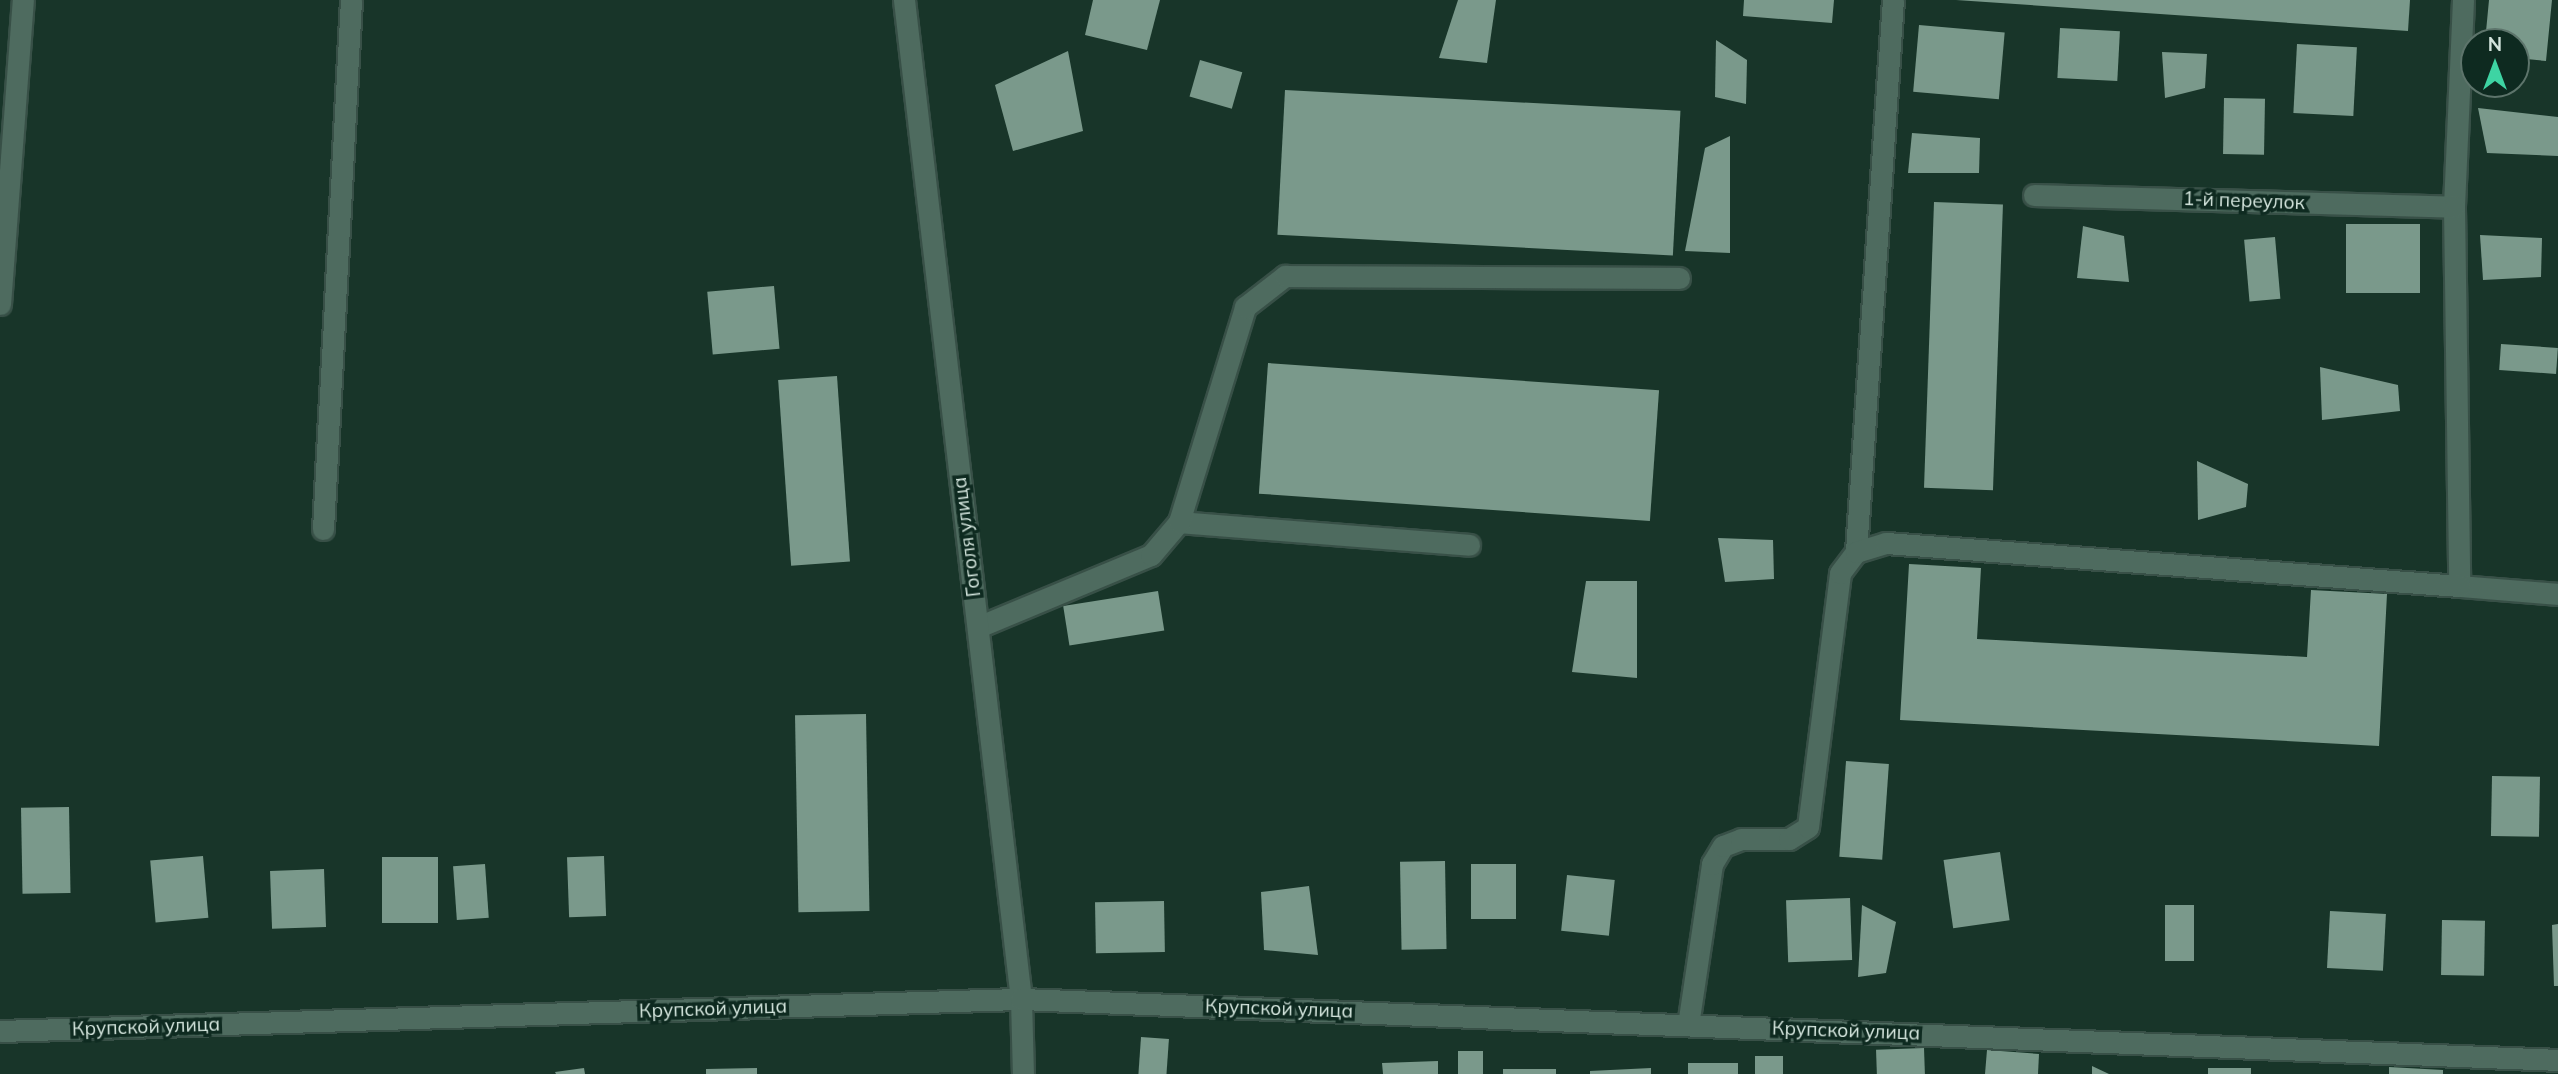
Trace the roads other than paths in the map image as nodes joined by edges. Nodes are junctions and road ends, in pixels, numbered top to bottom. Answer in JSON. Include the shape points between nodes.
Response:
{"nodes":[{"id":1,"x":23,"y":0,"type":"edge"},
{"id":2,"x":351,"y":0,"type":"edge"},
{"id":3,"x":904,"y":0,"type":"edge"},
{"id":4,"x":1893,"y":0,"type":"edge"},
{"id":5,"x":2463,"y":0,"type":"edge"},
{"id":6,"x":2034,"y":195,"type":"dead end"},
{"id":7,"x":2454,"y":207,"type":"junction"},
{"id":8,"x":1679,"y":278,"type":"dead end"},
{"id":9,"x":0,"y":304,"type":"edge"},
{"id":10,"x":1179,"y":522,"type":"junction"},
{"id":11,"x":323,"y":529,"type":"dead end"},
{"id":12,"x":1469,"y":545,"type":"dead end"},
{"id":13,"x":1856,"y":552,"type":"junction"},
{"id":14,"x":2459,"y":586,"type":"junction"},
{"id":15,"x":2558,"y":594,"type":"edge"},
{"id":16,"x":978,"y":627,"type":"junction"},
{"id":17,"x":1021,"y":999,"type":"junction"},
{"id":18,"x":1688,"y":1025,"type":"junction"},
{"id":19,"x":0,"y":1031,"type":"edge"},
{"id":20,"x":2558,"y":1060,"type":"edge"},
{"id":21,"x":1023,"y":1074,"type":"edge"}],
"edges":[{"from":1,"to":9,"type":"street"},
{"from":2,"to":11,"type":"street"},
{"from":3,"to":16,"type":"street","name":"Гоголя улица"},
{"from":4,"to":13,"type":"street"},
{"from":5,"to":7,"type":"street"},
{"from":6,"to":7,"type":"street","name":"1-й переулок"},
{"from":7,"to":14,"type":"street"},
{"from":8,"to":10,"type":"street","via":[[1285,276],[1245,307]]},
{"from":10,"to":12,"type":"street"},
{"from":10,"to":16,"type":"street","via":[[1151,555]]},
{"from":13,"to":14,"type":"street","via":[[1886,543]]},
{"from":13,"to":18,"type":"street","via":[[1840,573],[1808,827],[1790,839],[1741,839],[1724,846],[1712,864]]},
{"from":14,"to":15,"type":"street"},
{"from":16,"to":17,"type":"street","name":"Гоголя улица"},
{"from":17,"to":18,"type":"street","name":"Крупской улица"},
{"from":17,"to":19,"type":"street","name":"Крупской улица"},
{"from":17,"to":21,"type":"street","name":"Гоголя улица"},
{"from":18,"to":20,"type":"street","name":"Крупской улица"}]}
